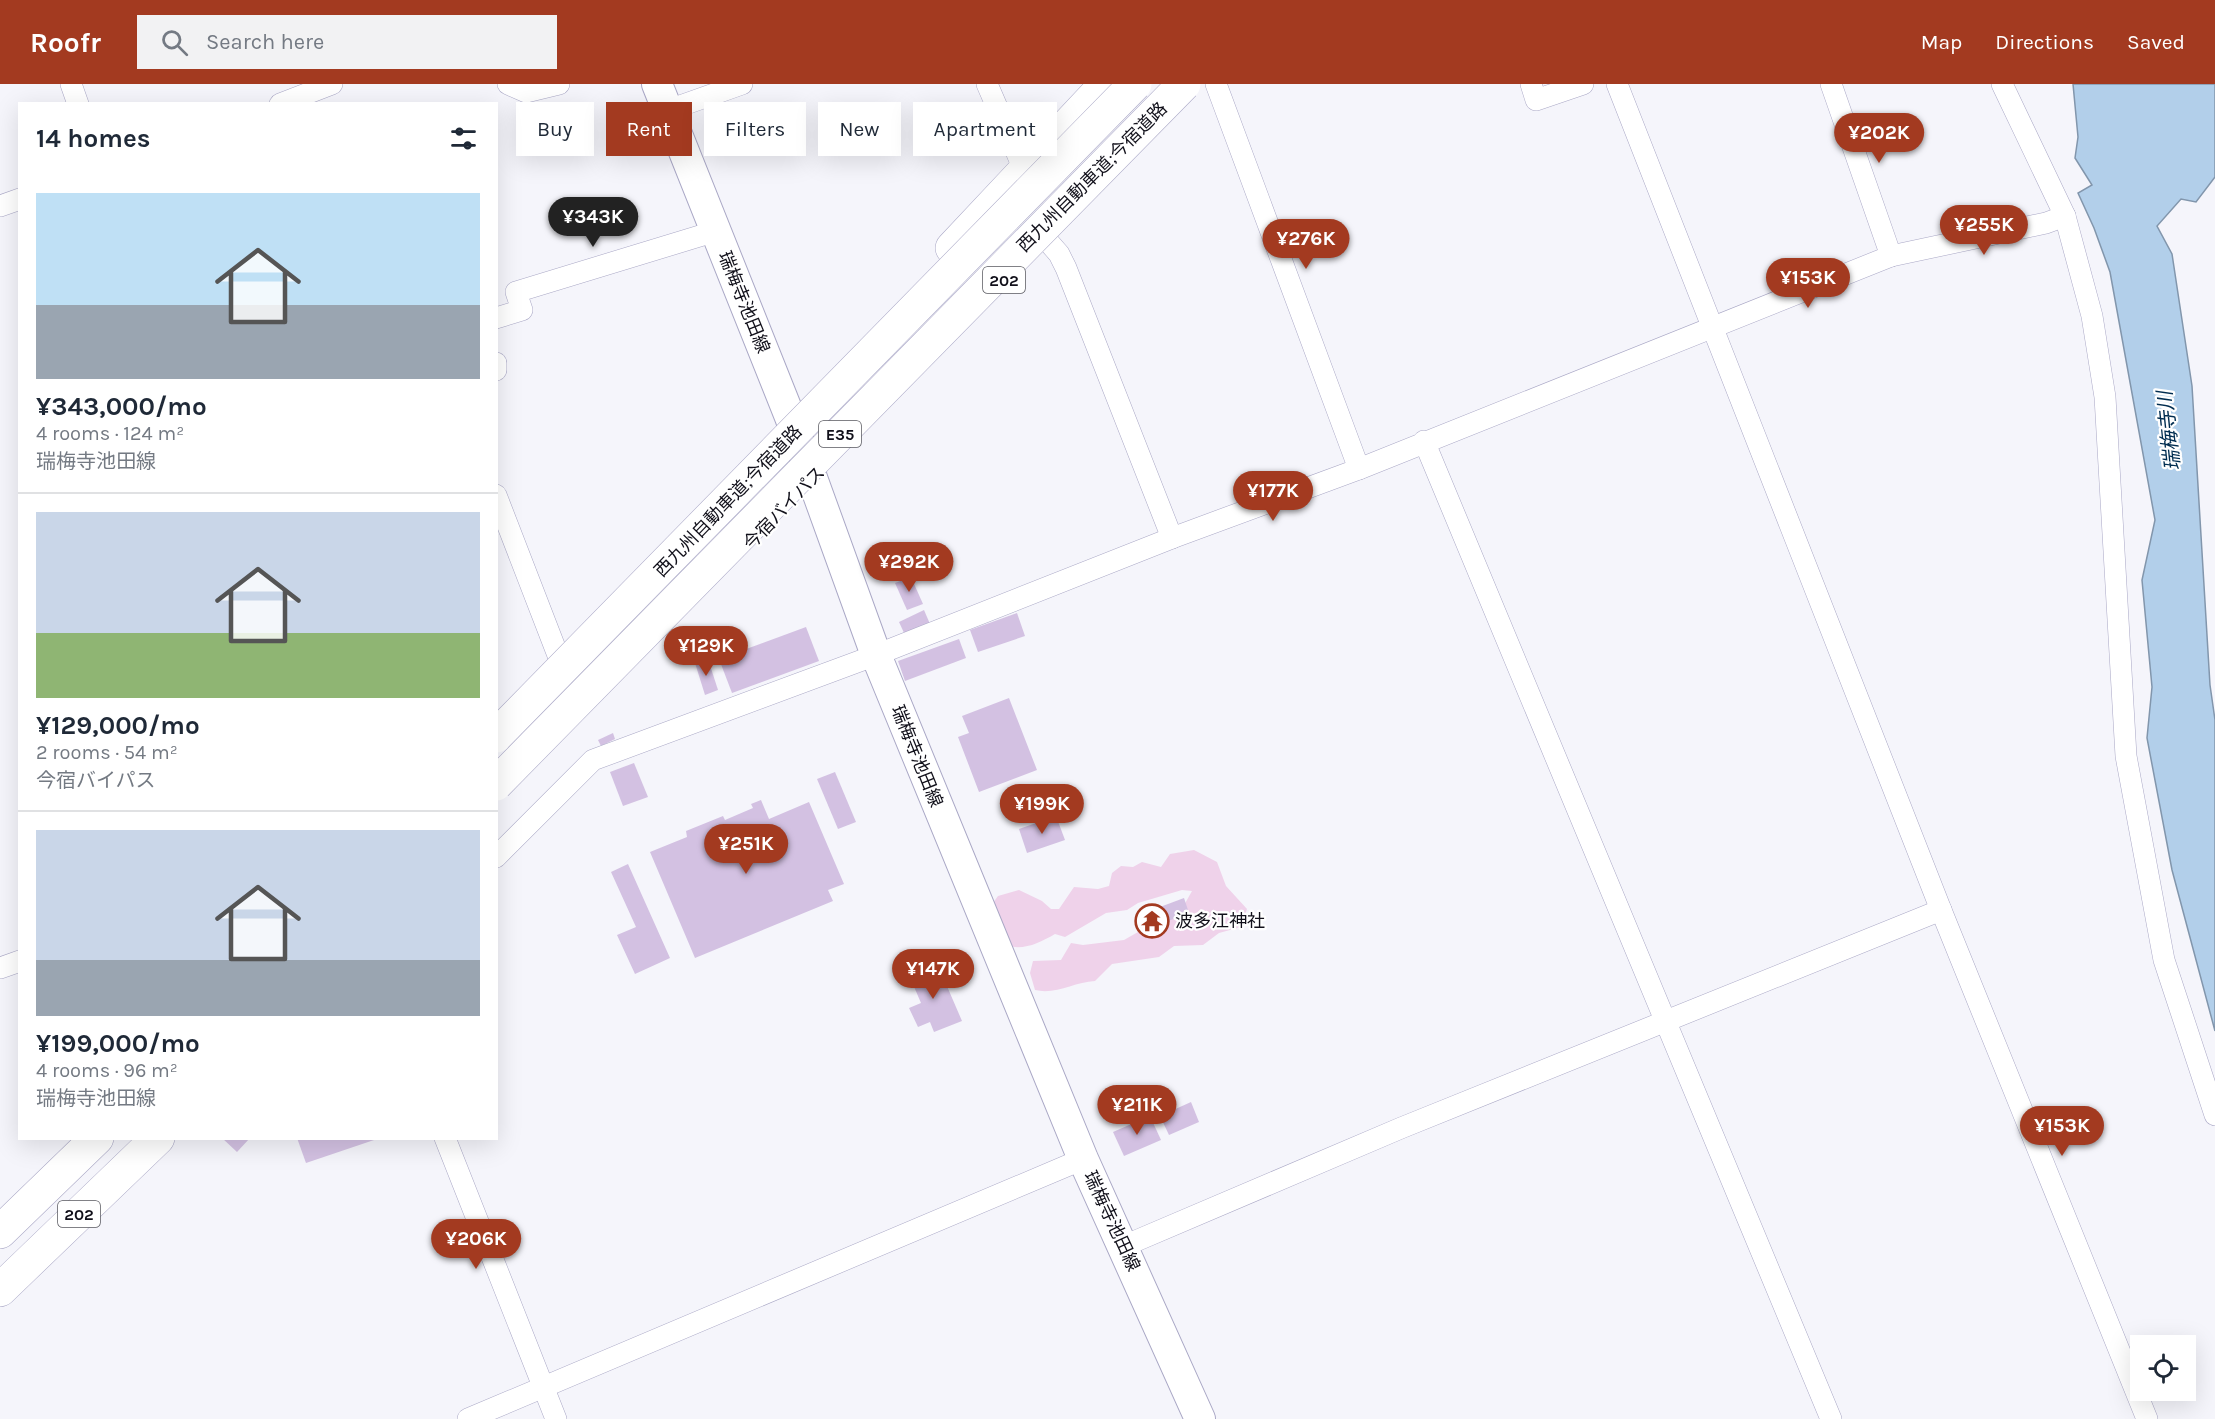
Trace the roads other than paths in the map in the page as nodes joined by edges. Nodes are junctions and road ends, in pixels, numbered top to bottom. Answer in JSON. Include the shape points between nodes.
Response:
{"nodes":[{"id":1,"x":71,"y":84,"type":"edge"},
{"id":2,"x":508,"y":84,"type":"edge"},
{"id":3,"x":559,"y":84,"type":"edge"},
{"id":4,"x":742,"y":84,"type":"edge"},
{"id":5,"x":987,"y":84,"type":"edge"},
{"id":6,"x":1106,"y":84,"type":"edge"},
{"id":7,"x":1135,"y":84,"type":"edge"},
{"id":8,"x":1184,"y":84,"type":"edge"},
{"id":9,"x":1198,"y":84,"type":"edge"},
{"id":10,"x":1216,"y":84,"type":"edge"},
{"id":11,"x":1531,"y":84,"type":"edge"},
{"id":12,"x":1583,"y":84,"type":"edge"},
{"id":13,"x":1617,"y":84,"type":"edge"},
{"id":14,"x":1831,"y":84,"type":"edge"},
{"id":15,"x":2002,"y":84,"type":"edge"},
{"id":16,"x":323,"y":90,"type":"edge"},
{"id":17,"x":662,"y":97,"type":"edge"},
{"id":18,"x":77,"y":102,"type":"edge"},
{"id":19,"x":286,"y":102,"type":"edge"},
{"id":20,"x":1025,"y":172,"type":"junction"},
{"id":21,"x":18,"y":200,"type":"edge"},
{"id":22,"x":0,"y":206,"type":"edge"},
{"id":23,"x":2065,"y":216,"type":"junction"},
{"id":24,"x":716,"y":231,"type":"junction"},
{"id":25,"x":1045,"y":238,"type":"junction"},
{"id":26,"x":1891,"y":256,"type":"junction"},
{"id":27,"x":498,"y":317,"type":"edge"},
{"id":28,"x":1710,"y":326,"type":"junction"},
{"id":29,"x":790,"y":417,"type":"junction"},
{"id":30,"x":1424,"y":441,"type":"junction"},
{"id":31,"x":1359,"y":469,"type":"junction"},
{"id":32,"x":813,"y":478,"type":"junction"},
{"id":33,"x":498,"y":500,"type":"edge"},
{"id":34,"x":1172,"y":538,"type":"junction"},
{"id":35,"x":876,"y":655,"type":"junction"},
{"id":36,"x":559,"y":658,"type":"junction"},
{"id":37,"x":498,"y":718,"type":"edge"},
{"id":38,"x":498,"y":734,"type":"edge"},
{"id":39,"x":498,"y":782,"type":"edge"},
{"id":40,"x":498,"y":801,"type":"edge"},
{"id":41,"x":498,"y":855,"type":"edge"},
{"id":42,"x":1941,"y":910,"type":"junction"},
{"id":43,"x":18,"y":962,"type":"edge"},
{"id":44,"x":0,"y":968,"type":"edge"},
{"id":45,"x":1667,"y":1020,"type":"junction"},
{"id":46,"x":2215,"y":1115,"type":"edge"},
{"id":47,"x":70,"y":1140,"type":"edge"},
{"id":48,"x":95,"y":1140,"type":"edge"},
{"id":49,"x":147,"y":1140,"type":"edge"},
{"id":50,"x":156,"y":1140,"type":"edge"},
{"id":51,"x":446,"y":1140,"type":"edge"},
{"id":52,"x":1083,"y":1159,"type":"junction"},
{"id":53,"x":0,"y":1204,"type":"edge"},
{"id":54,"x":0,"y":1232,"type":"edge"},
{"id":55,"x":1124,"y":1246,"type":"junction"},
{"id":56,"x":0,"y":1279,"type":"edge"},
{"id":57,"x":0,"y":1290,"type":"edge"},
{"id":58,"x":544,"y":1386,"type":"junction"},
{"id":59,"x":468,"y":1419,"type":"edge"},
{"id":60,"x":556,"y":1419,"type":"edge"},
{"id":61,"x":1200,"y":1419,"type":"edge"},
{"id":62,"x":1831,"y":1419,"type":"edge"},
{"id":63,"x":2147,"y":1419,"type":"edge"}],
"edges":[{"from":1,"to":18,"type":"street"},
{"from":2,"to":3,"type":"street","via":[[526,92]]},
{"from":4,"to":17,"type":"street"},
{"from":5,"to":20,"type":"street"},
{"from":6,"to":20,"type":"highway"},
{"from":7,"to":38,"type":"highway","name":"西九州自動車道;今宿道路","number":"E35","bridge":true},
{"from":8,"to":39,"type":"highway","name":"西九州自動車道;今宿道路","number":"E35","bridge":true},
{"from":9,"to":25,"type":"highway","name":"今宿バイパス","number":"202"},
{"from":10,"to":31,"type":"street"},
{"from":11,"to":12,"type":"street","via":[[1536,100]]},
{"from":13,"to":28,"type":"street"},
{"from":14,"to":26,"type":"street"},
{"from":15,"to":23,"type":"street"},
{"from":16,"to":19,"type":"street"},
{"from":17,"to":24,"type":"main road","name":"瑞梅寺池田線"},
{"from":20,"to":29,"type":"highway"},
{"from":21,"to":22,"type":"street"},
{"from":23,"to":26,"type":"street"},
{"from":23,"to":46,"type":"street","via":[[2092,316],[2105,397],[2126,756],[2164,960]]},
{"from":24,"to":27,"type":"street","via":[[516,292],[522,310]]},
{"from":24,"to":29,"type":"main road","name":"瑞梅寺池田線"},
{"from":25,"to":32,"type":"highway","name":"今宿バイパス","number":"202"},
{"from":25,"to":34,"type":"street","via":[[1066,268]]},
{"from":26,"to":28,"type":"street"},
{"from":28,"to":30,"type":"street"},
{"from":28,"to":42,"type":"street"},
{"from":29,"to":32,"type":"main road","name":"瑞梅寺池田線"},
{"from":29,"to":36,"type":"highway","via":[[667,551]]},
{"from":30,"to":31,"type":"street"},
{"from":30,"to":45,"type":"street"},
{"from":31,"to":34,"type":"street"},
{"from":32,"to":35,"type":"main road","name":"瑞梅寺池田線"},
{"from":32,"to":40,"type":"highway","name":"今宿バイパス","number":"202"},
{"from":33,"to":36,"type":"street"},
{"from":34,"to":35,"type":"street"},
{"from":35,"to":41,"type":"street","via":[[593,760]]},
{"from":35,"to":52,"type":"main road","name":"瑞梅寺池田線"},
{"from":36,"to":37,"type":"highway"},
{"from":42,"to":45,"type":"street"},
{"from":42,"to":63,"type":"street"},
{"from":43,"to":44,"type":"street"},
{"from":45,"to":55,"type":"street"},
{"from":45,"to":62,"type":"street"},
{"from":47,"to":53,"type":"highway"},
{"from":48,"to":54,"type":"highway"},
{"from":49,"to":56,"type":"highway"},
{"from":50,"to":57,"type":"highway","number":"202"},
{"from":51,"to":58,"type":"street"},
{"from":52,"to":55,"type":"main road","name":"瑞梅寺池田線"},
{"from":52,"to":58,"type":"street"},
{"from":55,"to":61,"type":"main road","name":"瑞梅寺池田線"},
{"from":58,"to":59,"type":"street"},
{"from":58,"to":60,"type":"street"}]}
